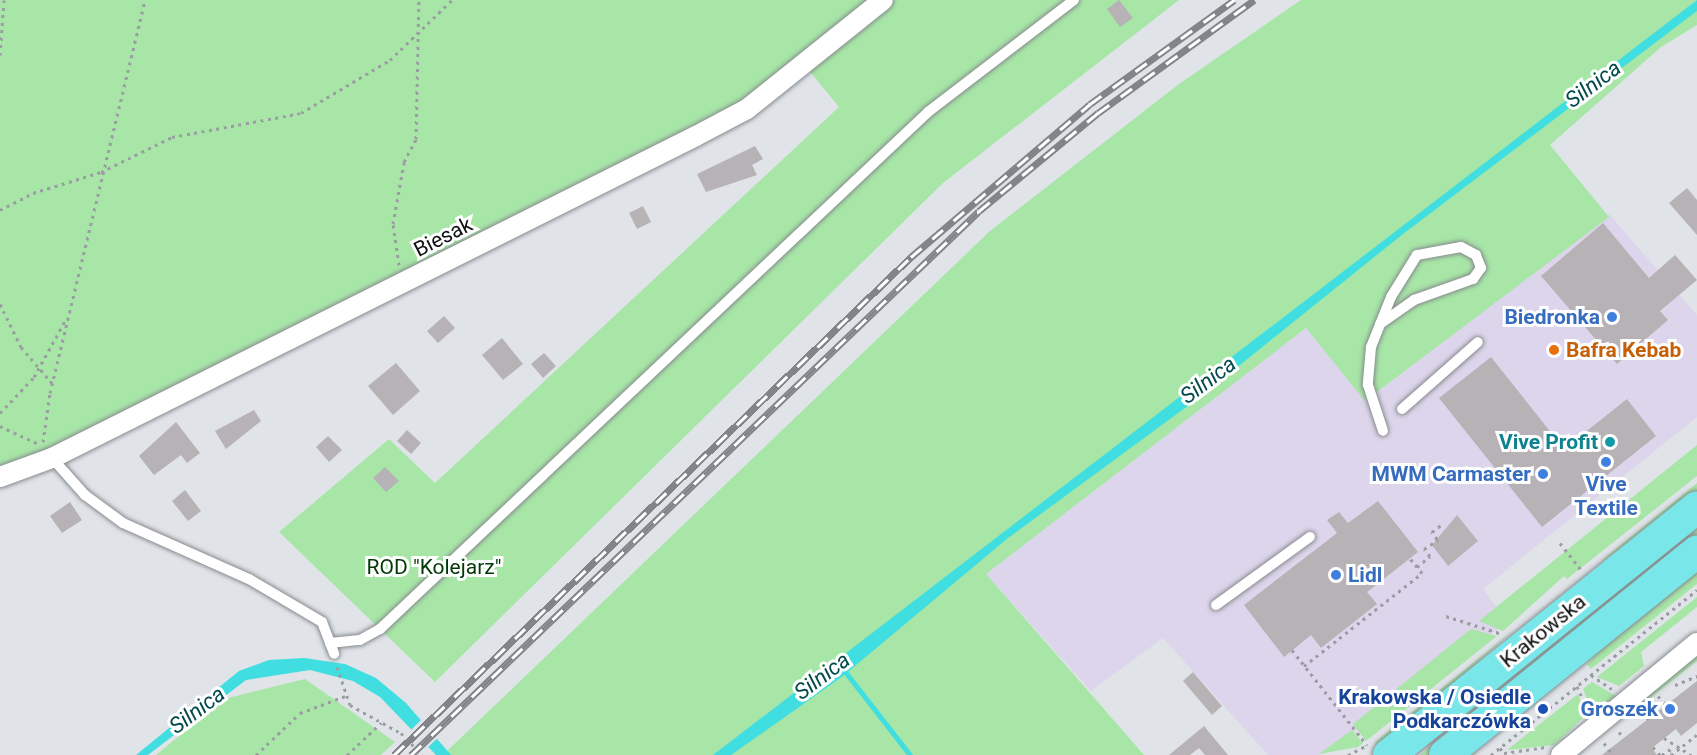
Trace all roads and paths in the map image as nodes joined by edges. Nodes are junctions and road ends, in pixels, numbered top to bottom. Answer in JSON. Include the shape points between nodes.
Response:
{"nodes":[{"id":1,"x":4,"y":0,"type":"edge"},
{"id":2,"x":145,"y":0,"type":"edge"},
{"id":3,"x":419,"y":0,"type":"edge"},
{"id":4,"x":452,"y":0,"type":"edge"},
{"id":5,"x":883,"y":0,"type":"edge"},
{"id":6,"x":1074,"y":0,"type":"edge"},
{"id":7,"x":420,"y":33,"type":"junction"},
{"id":8,"x":0,"y":55,"type":"edge"},
{"id":9,"x":101,"y":172,"type":"junction"},
{"id":10,"x":0,"y":210,"type":"edge"},
{"id":11,"x":401,"y":285,"type":"junction"},
{"id":12,"x":0,"y":304,"type":"edge"},
{"id":13,"x":68,"y":314,"type":"junction"},
{"id":14,"x":1380,"y":324,"type":"junction"},
{"id":15,"x":1478,"y":342,"type":"dead end"},
{"id":16,"x":38,"y":371,"type":"junction"},
{"id":17,"x":52,"y":383,"type":"junction"},
{"id":18,"x":1402,"y":409,"type":"dead end"},
{"id":19,"x":0,"y":413,"type":"edge"},
{"id":20,"x":0,"y":426,"type":"edge"},
{"id":21,"x":1383,"y":431,"type":"dead end"},
{"id":22,"x":47,"y":452,"type":"junction"},
{"id":23,"x":0,"y":477,"type":"edge"},
{"id":24,"x":1697,"y":507,"type":"edge"},
{"id":25,"x":1441,"y":525,"type":"dead end"},
{"id":26,"x":1310,"y":537,"type":"dead end"},
{"id":27,"x":1560,"y":543,"type":"dead end"},
{"id":28,"x":1697,"y":552,"type":"edge"},
{"id":29,"x":1410,"y":558,"type":"dead end"},
{"id":30,"x":1417,"y":567,"type":"junction"},
{"id":31,"x":1582,"y":572,"type":"dead end"},
{"id":32,"x":1697,"y":590,"type":"edge"},
{"id":33,"x":1216,"y":605,"type":"dead end"},
{"id":34,"x":1446,"y":616,"type":"dead end"},
{"id":35,"x":1503,"y":635,"type":"dead end"},
{"id":36,"x":1697,"y":643,"type":"edge"},
{"id":37,"x":332,"y":648,"type":"junction"},
{"id":38,"x":1292,"y":650,"type":"dead end"},
{"id":39,"x":1304,"y":666,"type":"junction"},
{"id":40,"x":1696,"y":679,"type":"edge"},
{"id":41,"x":1680,"y":685,"type":"dead end"},
{"id":42,"x":1577,"y":686,"type":"junction"},
{"id":43,"x":346,"y":696,"type":"junction"},
{"id":44,"x":1660,"y":699,"type":"dead end"},
{"id":45,"x":1666,"y":705,"type":"dead end"},
{"id":46,"x":1643,"y":712,"type":"dead end"},
{"id":47,"x":1588,"y":715,"type":"dead end"},
{"id":48,"x":1648,"y":719,"type":"dead end"},
{"id":49,"x":381,"y":723,"type":"junction"},
{"id":50,"x":1620,"y":732,"type":"dead end"},
{"id":51,"x":1697,"y":735,"type":"edge"},
{"id":52,"x":1624,"y":738,"type":"dead end"},
{"id":53,"x":1664,"y":738,"type":"dead end"},
{"id":54,"x":1602,"y":739,"type":"dead end"},
{"id":55,"x":1653,"y":747,"type":"dead end"},
{"id":56,"x":1500,"y":748,"type":"junction"},
{"id":57,"x":1678,"y":750,"type":"junction"},
{"id":58,"x":1558,"y":751,"type":"edge"},
{"id":59,"x":1382,"y":754,"type":"edge"},
{"id":60,"x":256,"y":755,"type":"edge"},
{"id":61,"x":347,"y":755,"type":"edge"},
{"id":62,"x":422,"y":755,"type":"edge"},
{"id":63,"x":1445,"y":755,"type":"edge"},
{"id":64,"x":1491,"y":755,"type":"edge"},
{"id":65,"x":1613,"y":755,"type":"edge"},
{"id":66,"x":1661,"y":755,"type":"edge"},
{"id":67,"x":1670,"y":755,"type":"edge"},
{"id":68,"x":1691,"y":755,"type":"edge"}],
"edges":[{"from":1,"to":8,"type":"path"},
{"from":2,"to":9,"type":"path"},
{"from":3,"to":7,"type":"path"},
{"from":4,"to":7,"type":"path"},
{"from":5,"to":11,"type":"street","name":"Biesak","via":[[747,109]]},
{"from":6,"to":37,"type":"lane","via":[[928,112],[380,629]]},
{"from":7,"to":9,"type":"path","via":[[390,60],[301,113],[172,137]]},
{"from":7,"to":11,"type":"path","via":[[416,140],[404,162],[393,224]]},
{"from":9,"to":10,"type":"path","via":[[33,192]]},
{"from":9,"to":13,"type":"path"},
{"from":11,"to":22,"type":"street","name":"Biesak"},
{"from":12,"to":16,"type":"path"},
{"from":13,"to":16,"type":"path"},
{"from":13,"to":17,"type":"path"},
{"from":14,"to":14,"type":"lane","via":[[1417,255],[1461,247],[1476,255],[1481,268],[1473,279],[1414,300]]},
{"from":14,"to":21,"type":"lane","via":[[1371,347],[1368,385]]},
{"from":15,"to":18,"type":"lane"},
{"from":16,"to":17,"type":"path"},
{"from":16,"to":19,"type":"path"},
{"from":17,"to":22,"type":"path"},
{"from":20,"to":22,"type":"path"},
{"from":22,"to":23,"type":"street","name":"Biesak"},
{"from":22,"to":37,"type":"lane","via":[[85,495],[123,523],[280,594],[322,622]]},
{"from":24,"to":59,"type":"main road","name":"Krakowska"},
{"from":25,"to":30,"type":"path","via":[[1432,532],[1438,539],[1424,549],[1430,556]]},
{"from":26,"to":33,"type":"lane"},
{"from":27,"to":31,"type":"path"},
{"from":28,"to":63,"type":"main road","name":"Krakowska"},
{"from":29,"to":30,"type":"path"},
{"from":30,"to":39,"type":"path","via":[[1422,573]]},
{"from":32,"to":42,"type":"path"},
{"from":34,"to":35,"type":"path"},
{"from":36,"to":58,"type":"street"},
{"from":37,"to":43,"type":"path"},
{"from":38,"to":39,"type":"path"},
{"from":39,"to":59,"type":"path"},
{"from":40,"to":41,"type":"path"},
{"from":42,"to":47,"type":"path"},
{"from":42,"to":56,"type":"path"},
{"from":43,"to":49,"type":"path","via":[[359,712]]},
{"from":43,"to":60,"type":"path","via":[[300,713]]},
{"from":44,"to":45,"type":"path"},
{"from":46,"to":48,"type":"path"},
{"from":49,"to":61,"type":"path"},
{"from":49,"to":62,"type":"path","via":[[401,733]]},
{"from":50,"to":52,"type":"path"},
{"from":51,"to":57,"type":"path"},
{"from":53,"to":57,"type":"path"},
{"from":54,"to":65,"type":"path"},
{"from":55,"to":66,"type":"path"},
{"from":56,"to":58,"type":"path","via":[[1504,753]]},
{"from":56,"to":64,"type":"path"},
{"from":57,"to":67,"type":"path"},
{"from":57,"to":68,"type":"path"},
{"from":66,"to":67,"type":"path","via":[[1670,749]]}]}
